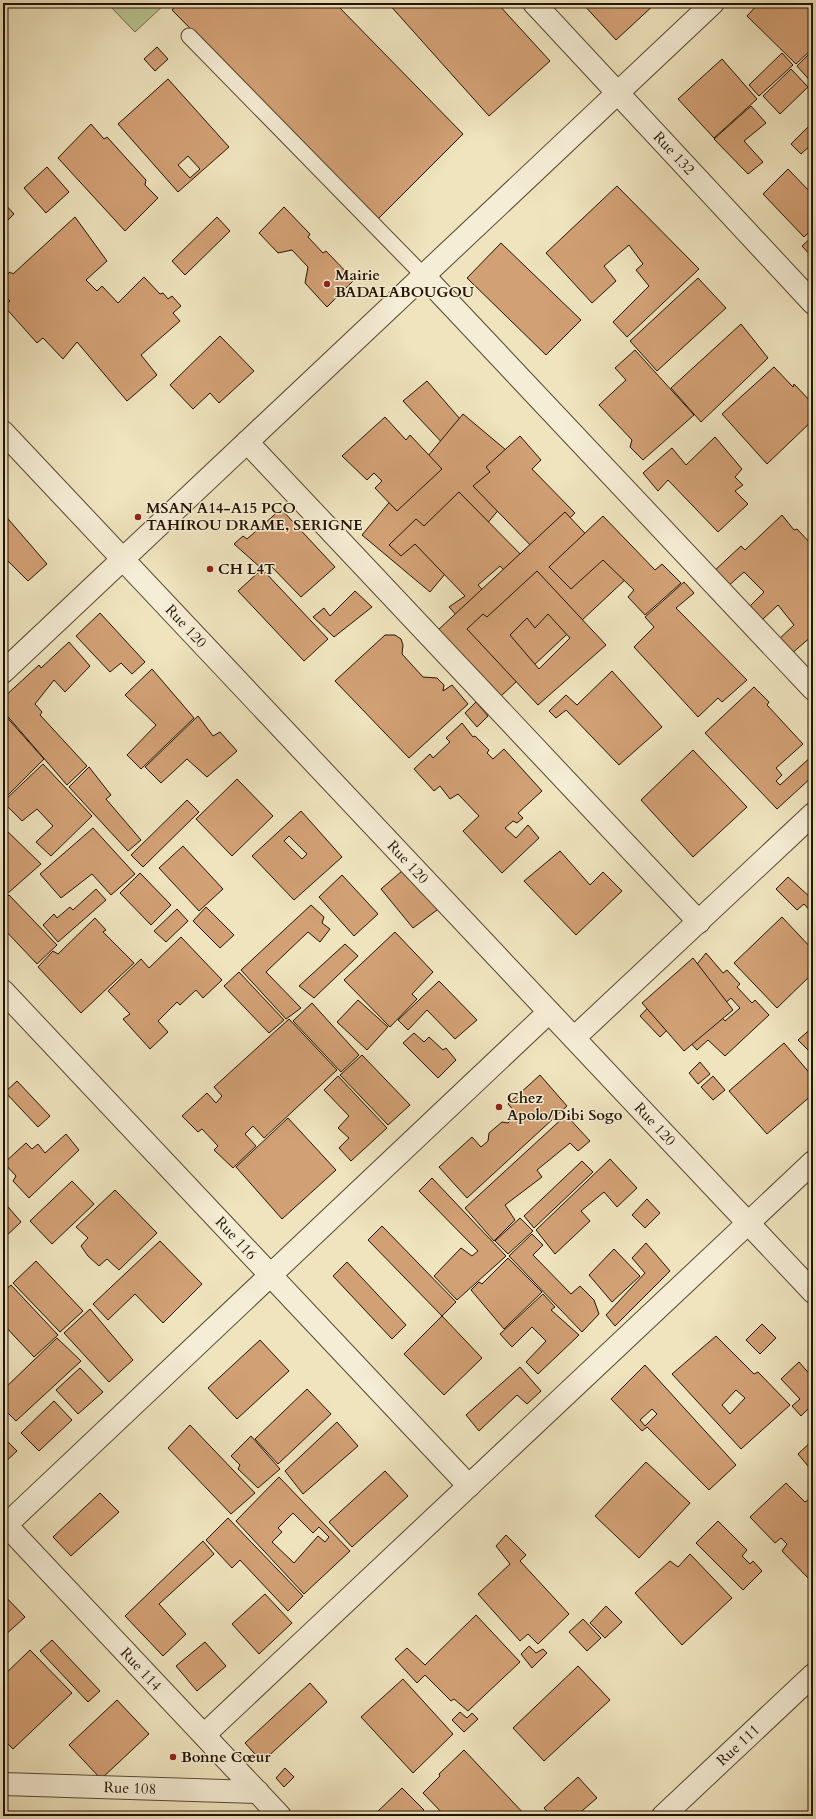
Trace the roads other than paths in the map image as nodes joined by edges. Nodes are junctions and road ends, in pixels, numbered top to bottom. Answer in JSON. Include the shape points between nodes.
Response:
{"nodes":[{"id":1,"x":534,"y":3,"type":"edge"},
{"id":2,"x":713,"y":3,"type":"edge"},
{"id":3,"x":189,"y":36,"type":"dead end"},
{"id":4,"x":618,"y":93,"type":"junction"},
{"id":5,"x":424,"y":276,"type":"junction"},
{"id":6,"x":813,"y":302,"type":"edge"},
{"id":7,"x":3,"y":432,"type":"edge"},
{"id":8,"x":247,"y":442,"type":"junction"},
{"id":9,"x":123,"y":559,"type":"junction"},
{"id":10,"x":3,"y":672,"type":"edge"},
{"id":11,"x":813,"y":689,"type":"edge"},
{"id":12,"x":813,"y":814,"type":"edge"},
{"id":13,"x":699,"y":922,"type":"junction"},
{"id":14,"x":3,"y":991,"type":"edge"},
{"id":15,"x":550,"y":1012,"type":"junction"},
{"id":16,"x":574,"y":1038,"type":"junction"},
{"id":17,"x":813,"y":1162,"type":"edge"},
{"id":18,"x":748,"y":1223,"type":"junction"},
{"id":19,"x":270,"y":1275,"type":"junction"},
{"id":20,"x":813,"y":1292,"type":"edge"},
{"id":21,"x":469,"y":1486,"type":"junction"},
{"id":22,"x":4,"y":1524,"type":"edge"},
{"id":23,"x":813,"y":1675,"type":"edge"},
{"id":24,"x":204,"y":1735,"type":"junction"},
{"id":25,"x":3,"y":1784,"type":"edge"},
{"id":26,"x":258,"y":1792,"type":"junction"},
{"id":27,"x":280,"y":1816,"type":"edge"},
{"id":28,"x":663,"y":1816,"type":"edge"}],
"edges":[{"from":1,"to":4,"type":"street","name":"Rue 132"},
{"from":2,"to":4,"type":"street"},
{"from":3,"to":5,"type":"lane"},
{"from":4,"to":5,"type":"street"},
{"from":4,"to":6,"type":"street","name":"Rue 132"},
{"from":5,"to":8,"type":"street"},
{"from":5,"to":11,"type":"street"},
{"from":7,"to":9,"type":"street","name":"Rue 120"},
{"from":8,"to":9,"type":"street"},
{"from":8,"to":13,"type":"street"},
{"from":9,"to":10,"type":"street"},
{"from":9,"to":15,"type":"street","name":"Rue 120"},
{"from":12,"to":13,"type":"street"},
{"from":13,"to":16,"type":"street"},
{"from":14,"to":19,"type":"street","name":"Rue 116"},
{"from":15,"to":16,"type":"street","name":"Rue 120"},
{"from":15,"to":19,"type":"street"},
{"from":16,"to":18,"type":"street","name":"Rue 120"},
{"from":17,"to":18,"type":"street"},
{"from":18,"to":20,"type":"street","name":"Rue 120"},
{"from":18,"to":21,"type":"street"},
{"from":19,"to":21,"type":"street","name":"Rue 116"},
{"from":19,"to":22,"type":"street"},
{"from":21,"to":24,"type":"street"},
{"from":22,"to":24,"type":"street","name":"Rue 114"},
{"from":23,"to":28,"type":"street","name":"Rue 111"},
{"from":24,"to":26,"type":"street","name":"Rue 114"},
{"from":25,"to":26,"type":"street","name":"Rue 108"},
{"from":26,"to":27,"type":"street","name":"Rue 114"}]}
